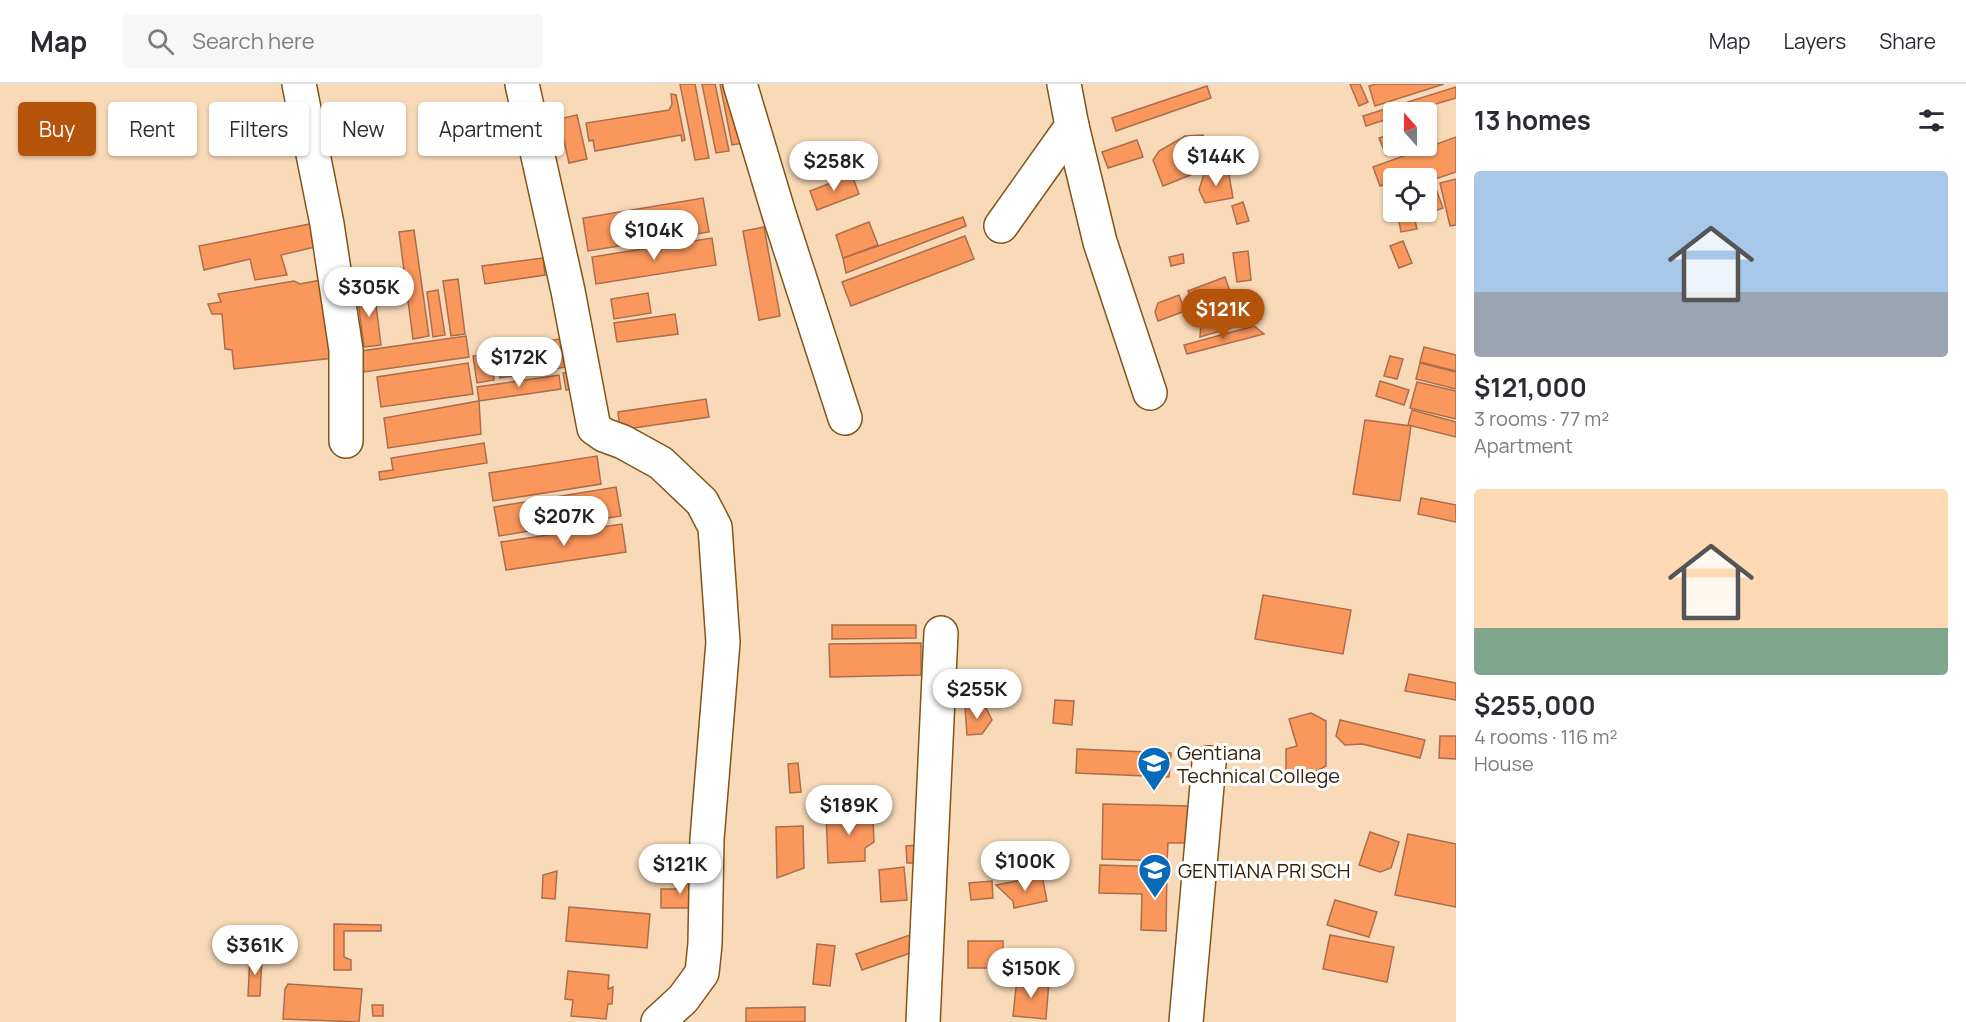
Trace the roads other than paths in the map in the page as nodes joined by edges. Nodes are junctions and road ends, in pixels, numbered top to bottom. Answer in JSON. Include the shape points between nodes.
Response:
{"nodes":[{"id":1,"x":299,"y":84,"type":"edge"},
{"id":2,"x":522,"y":84,"type":"edge"},
{"id":3,"x":740,"y":84,"type":"edge"},
{"id":4,"x":1064,"y":84,"type":"edge"},
{"id":5,"x":1072,"y":126,"type":"junction"},
{"id":6,"x":1001,"y":226,"type":"dead end"},
{"id":7,"x":1150,"y":393,"type":"dead end"},
{"id":8,"x":845,"y":418,"type":"dead end"},
{"id":9,"x":346,"y":441,"type":"dead end"},
{"id":10,"x":941,"y":633,"type":"dead end"},
{"id":11,"x":1209,"y":763,"type":"dead end"},
{"id":12,"x":658,"y":1022,"type":"edge"},
{"id":13,"x":923,"y":1022,"type":"edge"},
{"id":14,"x":1186,"y":1022,"type":"edge"}],
"edges":[{"from":1,"to":9,"type":"street","via":[[327,224],[346,350]]},
{"from":2,"to":12,"type":"street","via":[[594,428],[661,463],[702,502],[715,527],[723,642],[707,839],[702,973],[683,999]]},
{"from":3,"to":8,"type":"street"},
{"from":4,"to":5,"type":"street"},
{"from":5,"to":6,"type":"street"},
{"from":5,"to":7,"type":"street","via":[[1100,242]]},
{"from":10,"to":13,"type":"street"},
{"from":11,"to":14,"type":"street"}]}
